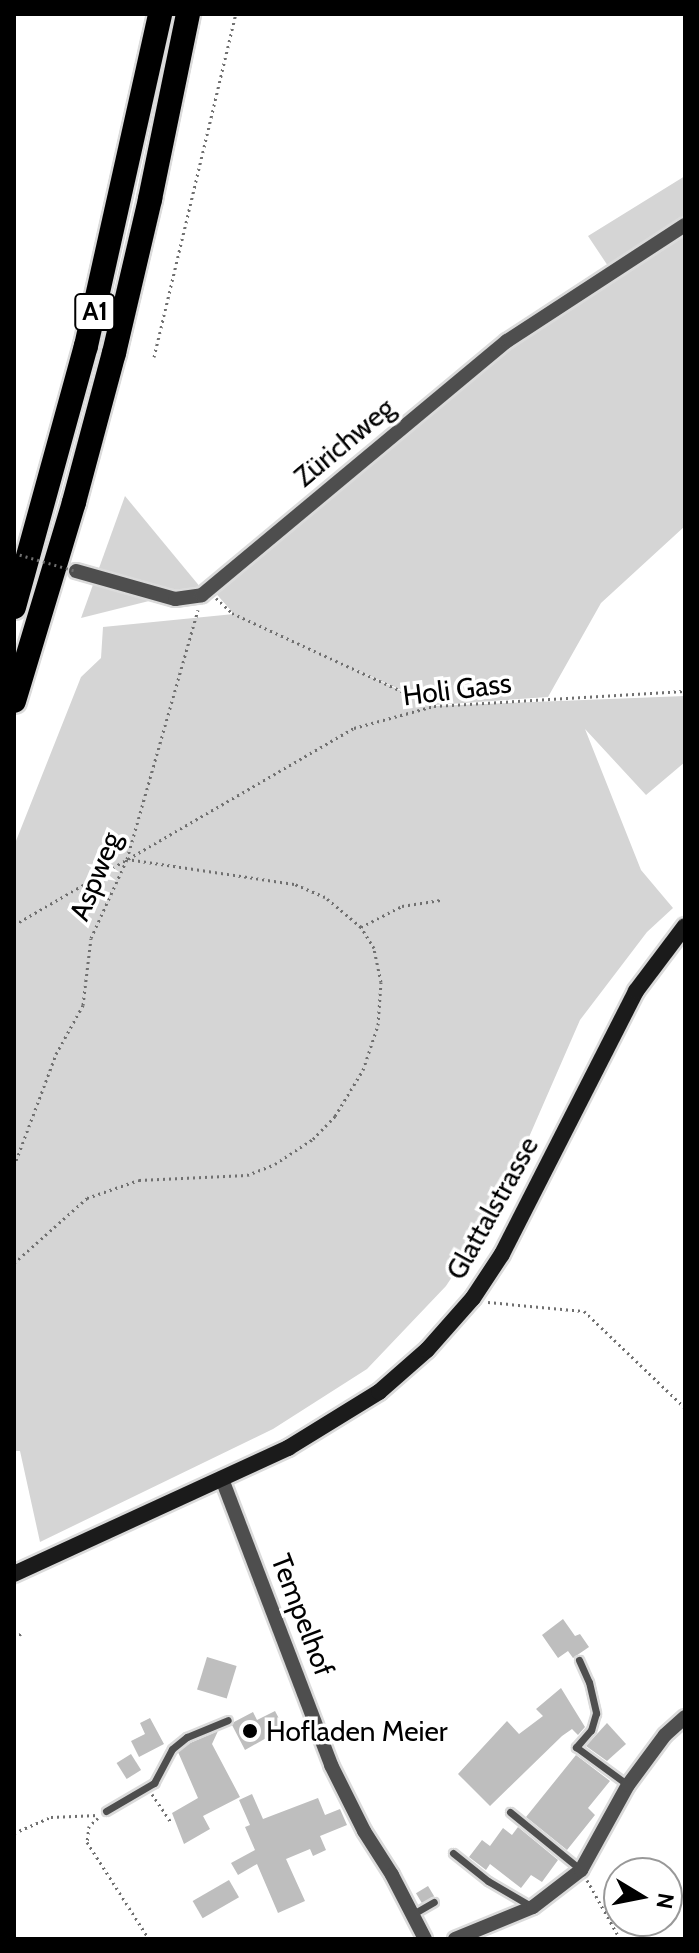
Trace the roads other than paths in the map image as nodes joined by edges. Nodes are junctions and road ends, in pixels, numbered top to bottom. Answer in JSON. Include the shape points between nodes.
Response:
{"nodes":[{"id":1,"x":160,"y":14,"type":"edge"},
{"id":2,"x":188,"y":14,"type":"edge"},
{"id":3,"x":685,"y":225,"type":"edge"},
{"id":4,"x":76,"y":571,"type":"road end"},
{"id":5,"x":14,"y":607,"type":"edge"},
{"id":6,"x":14,"y":701,"type":"edge"},
{"id":7,"x":685,"y":926,"type":"edge"},
{"id":8,"x":222,"y":1479,"type":"junction"},
{"id":9,"x":14,"y":1574,"type":"edge"},
{"id":10,"x":579,"y":1660,"type":"dead end"},
{"id":11,"x":685,"y":1717,"type":"edge"},
{"id":12,"x":228,"y":1720,"type":"dead end"},
{"id":13,"x":628,"y":1785,"type":"junction"},
{"id":14,"x":510,"y":1812,"type":"dead end"},
{"id":15,"x":104,"y":1813,"type":"road end"},
{"id":16,"x":453,"y":1853,"type":"dead end"},
{"id":17,"x":581,"y":1870,"type":"junction"},
{"id":18,"x":434,"y":1902,"type":"dead end"},
{"id":19,"x":533,"y":1907,"type":"junction"},
{"id":20,"x":413,"y":1914,"type":"junction"},
{"id":21,"x":425,"y":1939,"type":"edge"},
{"id":22,"x":455,"y":1939,"type":"edge"}],
"edges":[{"from":1,"to":5,"type":"highway","number":"A1","via":[[90,332]]},
{"from":2,"to":6,"type":"highway","number":"A1","via":[[106,383]]},
{"from":3,"to":4,"type":"street","name":"Zürichweg","via":[[507,341],[205,592],[175,599]]},
{"from":7,"to":8,"type":"street","name":"Glattalstrasse","via":[[636,991],[519,1223],[473,1298],[427,1350],[379,1392],[318,1431]]},
{"from":8,"to":9,"type":"street","name":"Glattalstrasse"},
{"from":8,"to":20,"type":"street","name":"Tempelhof","via":[[331,1765]]},
{"from":10,"to":13,"type":"lane","via":[[596,1713],[591,1730],[576,1747]]},
{"from":11,"to":13,"type":"street"},
{"from":12,"to":15,"type":"lane","via":[[187,1737],[172,1749],[161,1774],[148,1787]]},
{"from":13,"to":17,"type":"street"},
{"from":14,"to":17,"type":"lane"},
{"from":16,"to":19,"type":"lane"},
{"from":17,"to":19,"type":"street"},
{"from":18,"to":20,"type":"lane"},
{"from":19,"to":22,"type":"street"},
{"from":20,"to":21,"type":"street","name":"Tempelhof"}]}
